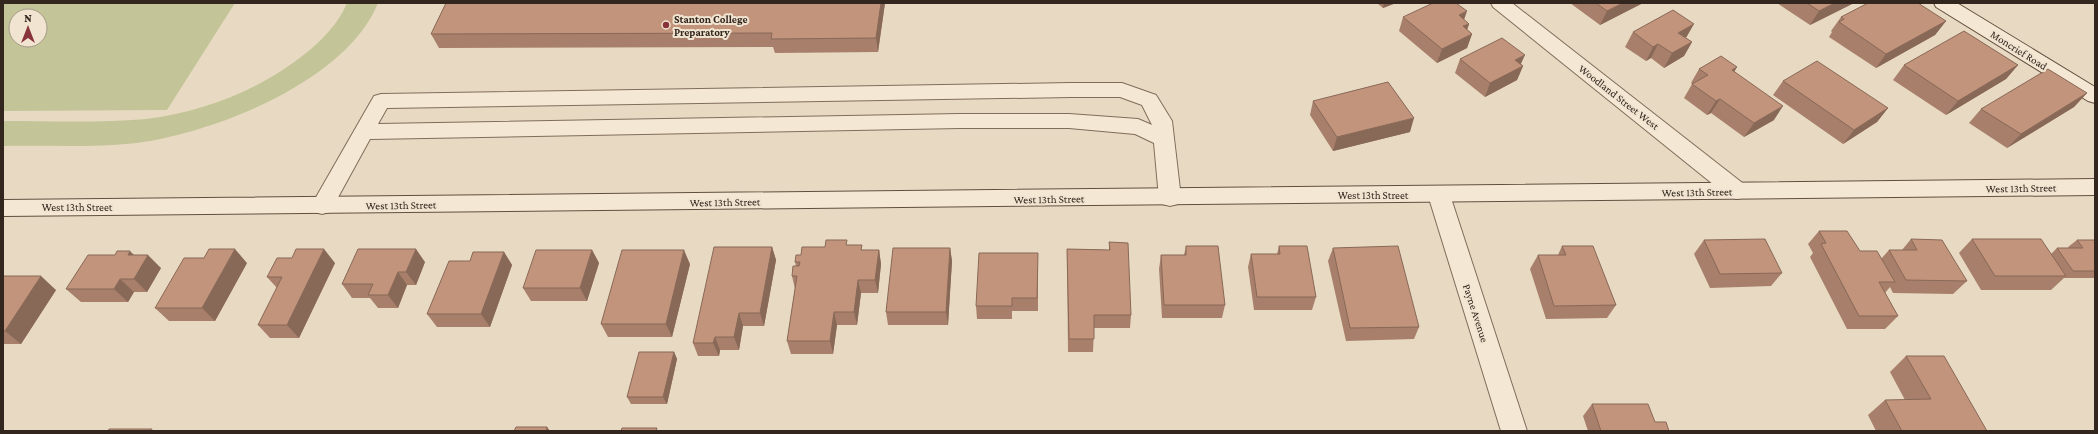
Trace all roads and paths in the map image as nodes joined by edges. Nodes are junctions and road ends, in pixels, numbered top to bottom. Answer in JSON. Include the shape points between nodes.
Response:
{"nodes":[{"id":1,"x":1500,"y":3,"type":"edge"},
{"id":2,"x":1943,"y":3,"type":"edge"},
{"id":3,"x":2095,"y":96,"type":"edge"},
{"id":4,"x":365,"y":132,"type":"junction"},
{"id":5,"x":1163,"y":138,"type":"junction"},
{"id":6,"x":2095,"y":187,"type":"edge"},
{"id":7,"x":1737,"y":191,"type":"junction"},
{"id":8,"x":1439,"y":195,"type":"junction"},
{"id":9,"x":1170,"y":198,"type":"junction"},
{"id":10,"x":322,"y":206,"type":"junction"},
{"id":11,"x":3,"y":208,"type":"edge"},
{"id":12,"x":1514,"y":431,"type":"edge"}],
"edges":[{"from":1,"to":7,"type":"street","name":"Woodland Street West"},
{"from":2,"to":3,"type":"street","name":"Moncrief Road"},
{"from":4,"to":5,"type":"street","via":[[1069,121],[1138,127]]},
{"from":4,"to":5,"type":"street","via":[[381,101],[1122,90],[1149,100],[1162,121]]},
{"from":4,"to":10,"type":"street"},
{"from":5,"to":9,"type":"street"},
{"from":6,"to":7,"type":"street","name":"West 13th Street"},
{"from":7,"to":8,"type":"street","name":"West 13th Street"},
{"from":8,"to":9,"type":"street","name":"West 13th Street"},
{"from":8,"to":12,"type":"street","name":"Payne Avenue"},
{"from":9,"to":10,"type":"street","name":"West 13th Street"},
{"from":10,"to":11,"type":"street","name":"West 13th Street"}]}
